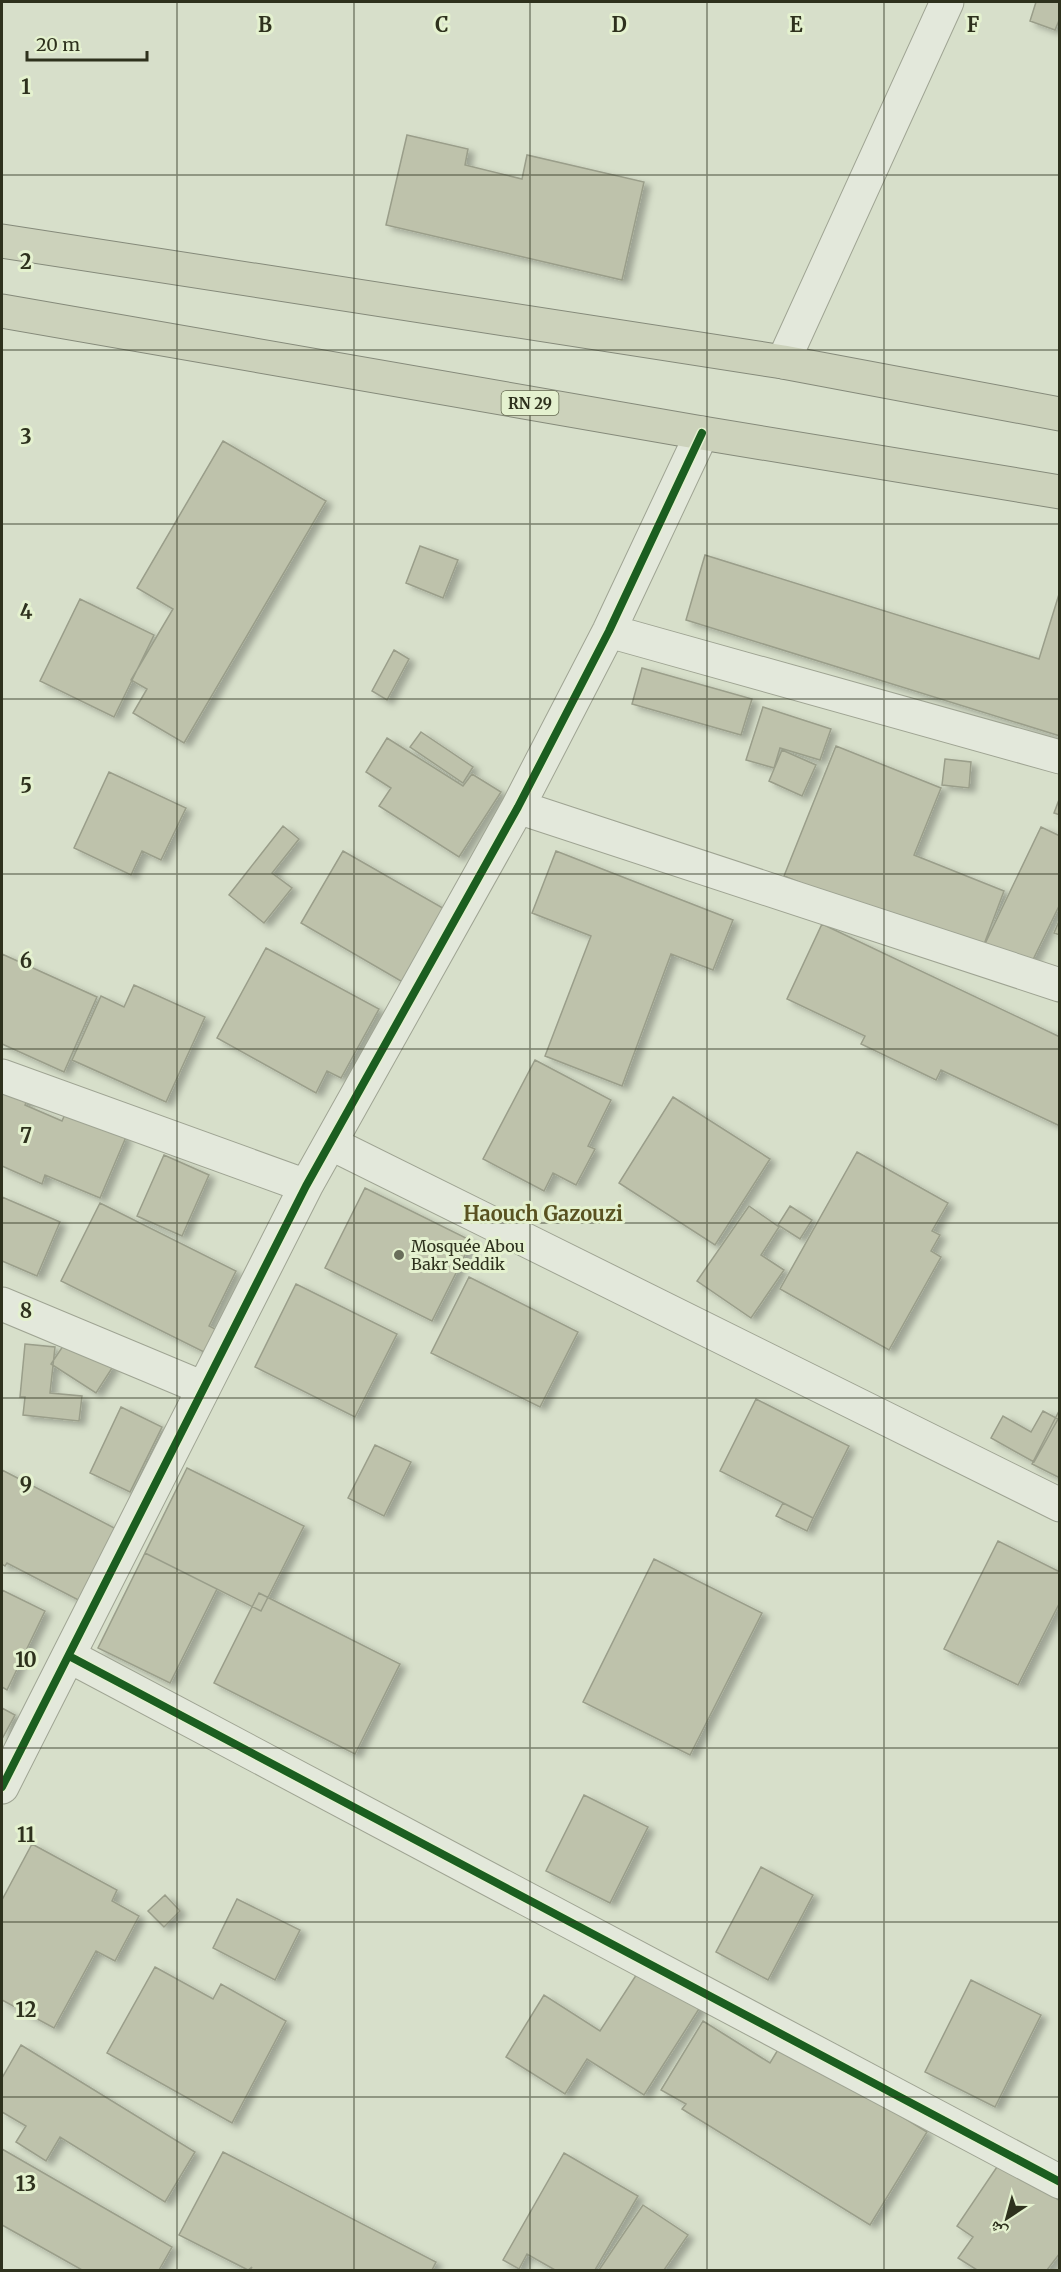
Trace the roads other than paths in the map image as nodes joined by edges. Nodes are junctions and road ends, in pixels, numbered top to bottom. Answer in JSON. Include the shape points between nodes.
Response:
{"nodes":[{"id":1,"x":947,"y":2,"type":"edge"},
{"id":2,"x":2,"y":241,"type":"edge"},
{"id":3,"x":2,"y":310,"type":"edge"},
{"id":4,"x":783,"y":362,"type":"junction"},
{"id":5,"x":1059,"y":414,"type":"edge"},
{"id":6,"x":702,"y":433,"type":"junction"},
{"id":7,"x":1059,"y":492,"type":"edge"},
{"id":8,"x":609,"y":632,"type":"junction"},
{"id":9,"x":1059,"y":757,"type":"edge"},
{"id":10,"x":518,"y":807,"type":"junction"},
{"id":11,"x":1059,"y":985,"type":"edge"},
{"id":12,"x":2,"y":1076,"type":"edge"},
{"id":13,"x":330,"y":1143,"type":"junction"},
{"id":14,"x":306,"y":1186,"type":"junction"},
{"id":15,"x":2,"y":1304,"type":"edge"},
{"id":16,"x":202,"y":1388,"type":"junction"},
{"id":17,"x":1059,"y":1505,"type":"edge"},
{"id":18,"x":69,"y":1656,"type":"junction"},
{"id":19,"x":2,"y":1787,"type":"edge"},
{"id":20,"x":1059,"y":2182,"type":"edge"}],
"edges":[{"from":1,"to":4,"type":"street"},
{"from":2,"to":4,"type":"highway"},
{"from":3,"to":6,"type":"highway","number":"RN 29"},
{"from":4,"to":5,"type":"highway"},
{"from":6,"to":7,"type":"highway","number":"RN 29"},
{"from":6,"to":8,"type":"street"},
{"from":8,"to":9,"type":"street"},
{"from":8,"to":10,"type":"street"},
{"from":10,"to":11,"type":"street"},
{"from":10,"to":13,"type":"street"},
{"from":12,"to":14,"type":"street"},
{"from":13,"to":14,"type":"street"},
{"from":13,"to":17,"type":"street"},
{"from":14,"to":16,"type":"street"},
{"from":15,"to":16,"type":"street"},
{"from":16,"to":18,"type":"street"},
{"from":18,"to":19,"type":"street"},
{"from":18,"to":20,"type":"street"}]}
